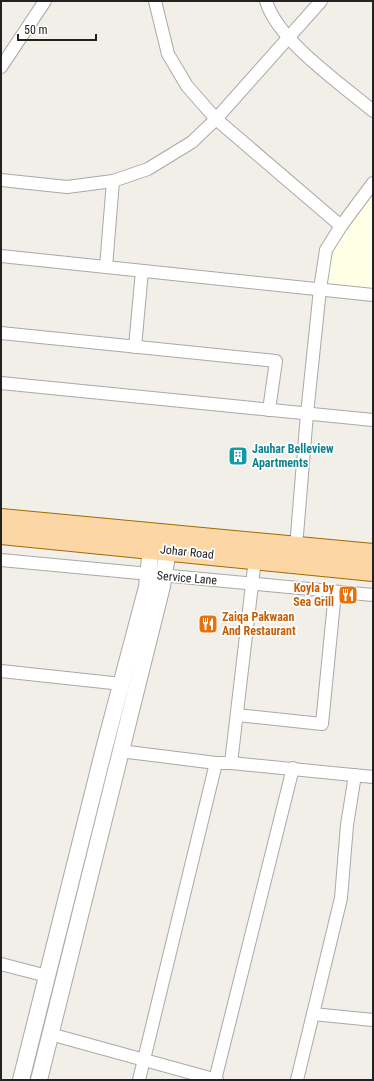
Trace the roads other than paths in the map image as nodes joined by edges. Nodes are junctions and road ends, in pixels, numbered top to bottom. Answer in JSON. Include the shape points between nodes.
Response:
{"nodes":[{"id":1,"x":45,"y":1,"type":"edge"},
{"id":2,"x":155,"y":1,"type":"edge"},
{"id":3,"x":266,"y":1,"type":"edge"},
{"id":4,"x":321,"y":1,"type":"edge"},
{"id":5,"x":288,"y":39,"type":"junction"},
{"id":6,"x":1,"y":67,"type":"edge"},
{"id":7,"x":373,"y":110,"type":"edge"},
{"id":8,"x":216,"y":119,"type":"junction"},
{"id":9,"x":1,"y":180,"type":"edge"},
{"id":10,"x":113,"y":181,"type":"junction"},
{"id":11,"x":373,"y":183,"type":"edge"},
{"id":12,"x":341,"y":226,"type":"junction"},
{"id":13,"x":1,"y":256,"type":"edge"},
{"id":14,"x":106,"y":267,"type":"junction"},
{"id":15,"x":142,"y":271,"type":"junction"},
{"id":16,"x":320,"y":289,"type":"junction"},
{"id":17,"x":373,"y":295,"type":"edge"},
{"id":18,"x":1,"y":332,"type":"edge"},
{"id":19,"x":134,"y":346,"type":"junction"},
{"id":20,"x":1,"y":383,"type":"edge"},
{"id":21,"x":269,"y":410,"type":"junction"},
{"id":22,"x":307,"y":414,"type":"junction"},
{"id":23,"x":373,"y":420,"type":"edge"},
{"id":24,"x":1,"y":519,"type":"edge"},
{"id":25,"x":1,"y":534,"type":"edge"},
{"id":26,"x":296,"y":547,"type":"junction"},
{"id":27,"x":160,"y":549,"type":"junction"},
{"id":28,"x":373,"y":554,"type":"edge"},
{"id":29,"x":255,"y":559,"type":"junction"},
{"id":30,"x":1,"y":560,"type":"edge"},
{"id":31,"x":373,"y":571,"type":"edge"},
{"id":32,"x":156,"y":576,"type":"junction"},
{"id":33,"x":251,"y":585,"type":"junction"},
{"id":34,"x":335,"y":592,"type":"junction"},
{"id":35,"x":373,"y":595,"type":"edge"},
{"id":36,"x":1,"y":672,"type":"edge"},
{"id":37,"x":122,"y":684,"type":"junction"},
{"id":38,"x":237,"y":715,"type":"junction"},
{"id":39,"x":120,"y":751,"type":"junction"},
{"id":40,"x":216,"y":763,"type":"junction"},
{"id":41,"x":232,"y":763,"type":"junction"},
{"id":42,"x":293,"y":768,"type":"junction"},
{"id":43,"x":355,"y":775,"type":"junction"},
{"id":44,"x":373,"y":777,"type":"edge"},
{"id":45,"x":1,"y":964,"type":"edge"},
{"id":46,"x":46,"y":976,"type":"junction"},
{"id":47,"x":314,"y":1014,"type":"junction"},
{"id":48,"x":373,"y":1020,"type":"edge"},
{"id":49,"x":50,"y":1034,"type":"junction"},
{"id":50,"x":144,"y":1059,"type":"junction"},
{"id":51,"x":22,"y":1080,"type":"edge"},
{"id":52,"x":39,"y":1080,"type":"edge"},
{"id":53,"x":139,"y":1080,"type":"edge"},
{"id":54,"x":216,"y":1080,"type":"edge"},
{"id":55,"x":297,"y":1080,"type":"edge"}],
"edges":[{"from":1,"to":6,"type":"street"},
{"from":2,"to":8,"type":"street","via":[[168,54],[187,86]]},
{"from":3,"to":5,"type":"street","via":[[269,12]]},
{"from":4,"to":5,"type":"street"},
{"from":5,"to":7,"type":"street"},
{"from":5,"to":8,"type":"street"},
{"from":8,"to":10,"type":"street","via":[[192,142],[148,168]]},
{"from":8,"to":12,"type":"street"},
{"from":9,"to":10,"type":"street","via":[[67,187]]},
{"from":10,"to":14,"type":"street"},
{"from":11,"to":12,"type":"street"},
{"from":12,"to":16,"type":"street","via":[[326,250]]},
{"from":13,"to":14,"type":"street"},
{"from":14,"to":15,"type":"street"},
{"from":15,"to":16,"type":"street"},
{"from":15,"to":19,"type":"street"},
{"from":16,"to":17,"type":"street"},
{"from":16,"to":22,"type":"street"},
{"from":18,"to":19,"type":"street"},
{"from":19,"to":21,"type":"street","via":[[276,361]]},
{"from":20,"to":21,"type":"street"},
{"from":21,"to":22,"type":"street"},
{"from":22,"to":23,"type":"street"},
{"from":22,"to":26,"type":"street"},
{"from":24,"to":26,"type":"main road","name":"Johar Road"},
{"from":25,"to":27,"type":"main road","name":"Johar Road"},
{"from":26,"to":28,"type":"main road","name":"Johar Road"},
{"from":27,"to":29,"type":"main road","name":"Johar Road"},
{"from":27,"to":32,"type":"street"},
{"from":29,"to":31,"type":"main road","name":"Johar Road"},
{"from":29,"to":33,"type":"street"},
{"from":30,"to":32,"type":"street","name":"Service Lane"},
{"from":32,"to":33,"type":"street","name":"Service Lane"},
{"from":32,"to":37,"type":"street"},
{"from":32,"to":39,"type":"street"},
{"from":33,"to":34,"type":"street","name":"Service Lane"},
{"from":33,"to":38,"type":"street"},
{"from":34,"to":35,"type":"street","name":"Service Lane"},
{"from":34,"to":38,"type":"street","via":[[322,724]]},
{"from":36,"to":37,"type":"street"},
{"from":37,"to":46,"type":"street"},
{"from":38,"to":41,"type":"street"},
{"from":39,"to":40,"type":"street"},
{"from":39,"to":49,"type":"street"},
{"from":40,"to":41,"type":"street"},
{"from":40,"to":50,"type":"street"},
{"from":41,"to":42,"type":"street"},
{"from":42,"to":43,"type":"street"},
{"from":42,"to":54,"type":"street"},
{"from":43,"to":44,"type":"street"},
{"from":43,"to":47,"type":"street","via":[[347,825],[341,898]]},
{"from":45,"to":46,"type":"street"},
{"from":46,"to":51,"type":"street"},
{"from":47,"to":48,"type":"street"},
{"from":47,"to":55,"type":"street"},
{"from":49,"to":50,"type":"street"},
{"from":49,"to":52,"type":"street"},
{"from":50,"to":53,"type":"street"},
{"from":50,"to":54,"type":"street"}]}
